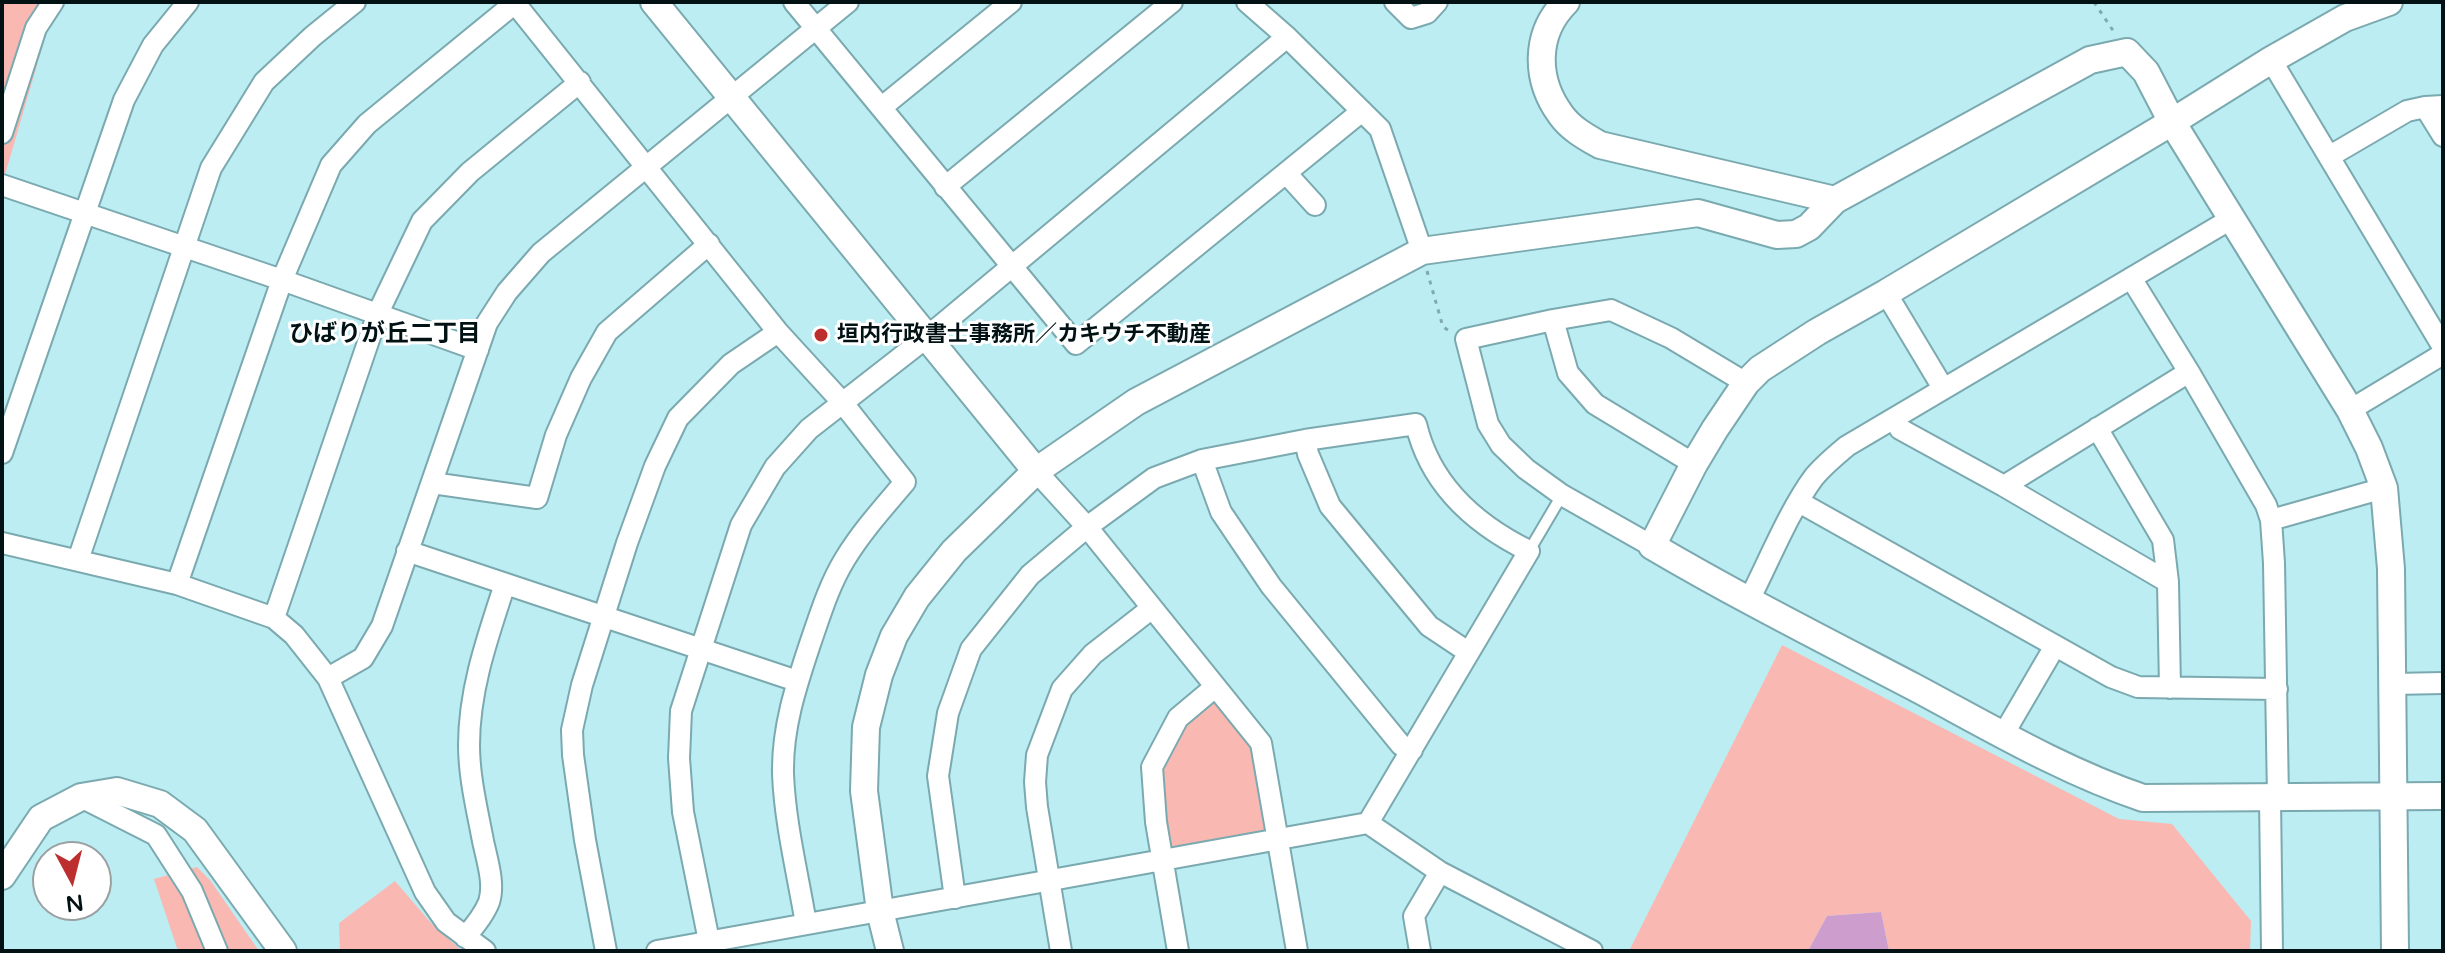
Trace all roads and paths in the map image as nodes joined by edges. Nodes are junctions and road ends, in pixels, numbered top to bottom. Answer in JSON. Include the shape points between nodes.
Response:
{"nodes":[{"id":1,"x":53,"y":2,"type":"edge"},
{"id":2,"x":188,"y":2,"type":"edge"},
{"id":3,"x":355,"y":2,"type":"edge"},
{"id":4,"x":654,"y":2,"type":"edge"},
{"id":5,"x":794,"y":2,"type":"edge"},
{"id":6,"x":848,"y":2,"type":"edge"},
{"id":7,"x":1011,"y":2,"type":"edge"},
{"id":8,"x":1172,"y":2,"type":"edge"},
{"id":9,"x":1247,"y":2,"type":"edge"},
{"id":10,"x":1395,"y":2,"type":"edge"},
{"id":11,"x":1437,"y":2,"type":"edge"},
{"id":12,"x":1566,"y":2,"type":"edge"},
{"id":13,"x":2094,"y":2,"type":"edge"},
{"id":14,"x":2389,"y":2,"type":"edge"},
{"id":15,"x":514,"y":3,"type":"edge"},
{"id":16,"x":815,"y":29,"type":"junction"},
{"id":17,"x":1287,"y":37,"type":"junction"},
{"id":18,"x":2127,"y":52,"type":"junction"},
{"id":19,"x":2271,"y":60,"type":"junction"},
{"id":20,"x":580,"y":82,"type":"junction"},
{"id":21,"x":732,"y":97,"type":"junction"},
{"id":22,"x":2434,"y":106,"type":"edge"},
{"id":23,"x":882,"y":107,"type":"junction"},
{"id":24,"x":1362,"y":111,"type":"junction"},
{"id":25,"x":2172,"y":122,"type":"junction"},
{"id":26,"x":2,"y":133,"type":"edge"},
{"id":27,"x":2443,"y":136,"type":"edge"},
{"id":28,"x":2330,"y":156,"type":"junction"},
{"id":29,"x":648,"y":166,"type":"junction"},
{"id":30,"x":1286,"y":173,"type":"junction"},
{"id":31,"x":2,"y":185,"type":"edge"},
{"id":32,"x":945,"y":187,"type":"junction"},
{"id":33,"x":1835,"y":200,"type":"junction"},
{"id":34,"x":1315,"y":205,"type":"dead end"},
{"id":35,"x":85,"y":214,"type":"junction"},
{"id":36,"x":2231,"y":219,"type":"junction"},
{"id":37,"x":709,"y":244,"type":"junction"},
{"id":38,"x":185,"y":247,"type":"junction"},
{"id":39,"x":1422,"y":251,"type":"junction"},
{"id":40,"x":1010,"y":267,"type":"junction"},
{"id":41,"x":2131,"y":278,"type":"junction"},
{"id":42,"x":282,"y":280,"type":"junction"},
{"id":43,"x":1886,"y":293,"type":"junction"},
{"id":44,"x":378,"y":313,"type":"junction"},
{"id":45,"x":1553,"y":320,"type":"junction"},
{"id":46,"x":778,"y":332,"type":"junction"},
{"id":47,"x":927,"y":337,"type":"junction"},
{"id":48,"x":1466,"y":339,"type":"junction"},
{"id":49,"x":2443,"y":347,"type":"edge"},
{"id":50,"x":478,"y":350,"type":"junction"},
{"id":51,"x":2443,"y":354,"type":"edge"},
{"id":52,"x":2189,"y":372,"type":"junction"},
{"id":53,"x":1746,"y":383,"type":"junction"},
{"id":54,"x":1943,"y":388,"type":"junction"},
{"id":55,"x":842,"y":402,"type":"junction"},
{"id":56,"x":2350,"y":410,"type":"junction"},
{"id":57,"x":1895,"y":418,"type":"junction"},
{"id":58,"x":2097,"y":428,"type":"junction"},
{"id":59,"x":1305,"y":440,"type":"junction"},
{"id":60,"x":2,"y":453,"type":"edge"},
{"id":61,"x":1202,"y":460,"type":"junction"},
{"id":62,"x":1694,"y":464,"type":"junction"},
{"id":63,"x":1036,"y":471,"type":"junction"},
{"id":64,"x":432,"y":483,"type":"junction"},
{"id":65,"x":2004,"y":486,"type":"junction"},
{"id":66,"x":2384,"y":488,"type":"junction"},
{"id":67,"x":1562,"y":495,"type":"junction"},
{"id":68,"x":1799,"y":502,"type":"junction"},
{"id":69,"x":2271,"y":520,"type":"junction"},
{"id":70,"x":1087,"y":527,"type":"junction"},
{"id":71,"x":2,"y":543,"type":"edge"},
{"id":72,"x":1652,"y":546,"type":"junction"},
{"id":73,"x":407,"y":551,"type":"junction"},
{"id":74,"x":1529,"y":551,"type":"junction"},
{"id":75,"x":78,"y":560,"type":"junction"},
{"id":76,"x":2168,"y":582,"type":"junction"},
{"id":77,"x":177,"y":584,"type":"junction"},
{"id":78,"x":505,"y":584,"type":"junction"},
{"id":79,"x":1749,"y":600,"type":"junction"},
{"id":80,"x":1152,"y":608,"type":"junction"},
{"id":81,"x":603,"y":617,"type":"junction"},
{"id":82,"x":274,"y":618,"type":"junction"},
{"id":83,"x":2055,"y":646,"type":"junction"},
{"id":84,"x":700,"y":649,"type":"junction"},
{"id":85,"x":1468,"y":652,"type":"junction"},
{"id":86,"x":328,"y":678,"type":"junction"},
{"id":87,"x":797,"y":681,"type":"junction"},
{"id":88,"x":2443,"y":683,"type":"edge"},
{"id":89,"x":2393,"y":684,"type":"junction"},
{"id":90,"x":1215,"y":687,"type":"junction"},
{"id":91,"x":2170,"y":688,"type":"junction"},
{"id":92,"x":2277,"y":689,"type":"junction"},
{"id":93,"x":2003,"y":735,"type":"junction"},
{"id":94,"x":1412,"y":750,"type":"junction"},
{"id":95,"x":2443,"y":796,"type":"edge"},
{"id":96,"x":81,"y":797,"type":"junction"},
{"id":97,"x":2394,"y":797,"type":"junction"},
{"id":98,"x":2274,"y":798,"type":"junction"},
{"id":99,"x":1368,"y":823,"type":"junction"},
{"id":100,"x":1278,"y":839,"type":"junction"},
{"id":101,"x":1162,"y":860,"type":"junction"},
{"id":102,"x":1440,"y":872,"type":"junction"},
{"id":103,"x":2,"y":876,"type":"edge"},
{"id":104,"x":1049,"y":881,"type":"junction"},
{"id":105,"x":955,"y":898,"type":"junction"},
{"id":106,"x":880,"y":911,"type":"junction"},
{"id":107,"x":806,"y":924,"type":"junction"},
{"id":108,"x":465,"y":937,"type":"junction"},
{"id":109,"x":709,"y":941,"type":"junction"},
{"id":110,"x":217,"y":951,"type":"edge"},
{"id":111,"x":283,"y":951,"type":"edge"},
{"id":112,"x":485,"y":951,"type":"edge"},
{"id":113,"x":606,"y":951,"type":"edge"},
{"id":114,"x":657,"y":951,"type":"edge"},
{"id":115,"x":890,"y":951,"type":"edge"},
{"id":116,"x":1061,"y":951,"type":"edge"},
{"id":117,"x":1178,"y":951,"type":"edge"},
{"id":118,"x":1297,"y":951,"type":"edge"},
{"id":119,"x":1420,"y":951,"type":"edge"},
{"id":120,"x":1592,"y":951,"type":"edge"},
{"id":121,"x":2272,"y":951,"type":"edge"},
{"id":122,"x":2395,"y":951,"type":"edge"}],
"edges":[{"from":1,"to":26,"type":"street","via":[[36,28]]},
{"from":2,"to":35,"type":"street","via":[[153,45],[124,100]]},
{"from":3,"to":38,"type":"street","via":[[264,82],[211,168]]},
{"from":4,"to":21,"type":"street"},
{"from":5,"to":16,"type":"street"},
{"from":6,"to":16,"type":"street"},
{"from":7,"to":23,"type":"street"},
{"from":8,"to":32,"type":"street"},
{"from":9,"to":17,"type":"street"},
{"from":10,"to":11,"type":"street","via":[[1411,18],[1427,13]]},
{"from":12,"to":33,"type":"street","via":[[1544,37],[1540,64],[1561,116],[1578,133],[1600,145]]},
{"from":13,"to":18,"type":"path"},
{"from":14,"to":19,"type":"street","via":[[2345,18]]},
{"from":15,"to":20,"type":"street"},
{"from":15,"to":42,"type":"street","via":[[367,124],[331,165]]},
{"from":16,"to":21,"type":"street"},
{"from":16,"to":23,"type":"street"},
{"from":17,"to":24,"type":"street"},
{"from":17,"to":40,"type":"street"},
{"from":18,"to":25,"type":"street","via":[[2146,72]]},
{"from":18,"to":33,"type":"street","via":[[2090,60]]},
{"from":19,"to":25,"type":"street"},
{"from":19,"to":28,"type":"street"},
{"from":20,"to":29,"type":"street"},
{"from":20,"to":44,"type":"street","via":[[470,172],[422,221]]},
{"from":21,"to":29,"type":"street"},
{"from":21,"to":47,"type":"street"},
{"from":22,"to":27,"type":"street"},
{"from":22,"to":28,"type":"street","via":[[2407,111]]},
{"from":23,"to":32,"type":"street"},
{"from":24,"to":30,"type":"street"},
{"from":24,"to":39,"type":"street","via":[[1380,129]]},
{"from":25,"to":36,"type":"street"},
{"from":25,"to":43,"type":"street"},
{"from":28,"to":49,"type":"street"},
{"from":29,"to":37,"type":"street"},
{"from":29,"to":50,"type":"street","via":[[541,253],[507,292],[487,323]]},
{"from":30,"to":34,"type":"street"},
{"from":30,"to":40,"type":"street","via":[[1076,344]]},
{"from":31,"to":35,"type":"street"},
{"from":32,"to":40,"type":"street"},
{"from":33,"to":39,"type":"street","via":[[1796,234],[1777,235],[1698,213]]},
{"from":35,"to":38,"type":"street"},
{"from":35,"to":60,"type":"street"},
{"from":36,"to":41,"type":"street"},
{"from":36,"to":56,"type":"street"},
{"from":37,"to":46,"type":"street"},
{"from":37,"to":64,"type":"street","via":[[607,332],[556,435],[537,498]]},
{"from":38,"to":42,"type":"street"},
{"from":38,"to":75,"type":"street"},
{"from":39,"to":48,"type":"path","via":[[1443,327]]},
{"from":39,"to":63,"type":"street","via":[[1136,402]]},
{"from":40,"to":47,"type":"street"},
{"from":41,"to":52,"type":"street"},
{"from":41,"to":54,"type":"street"},
{"from":42,"to":44,"type":"street"},
{"from":42,"to":77,"type":"street"},
{"from":43,"to":53,"type":"street","via":[[1791,347]]},
{"from":43,"to":54,"type":"street"},
{"from":44,"to":50,"type":"street"},
{"from":44,"to":82,"type":"street"},
{"from":45,"to":48,"type":"street"},
{"from":45,"to":53,"type":"street","via":[[1611,310]]},
{"from":45,"to":62,"type":"street","via":[[1568,373],[1595,404]]},
{"from":46,"to":55,"type":"street"},
{"from":46,"to":81,"type":"street","via":[[731,364],[678,418],[655,466]]},
{"from":47,"to":55,"type":"street"},
{"from":47,"to":63,"type":"street"},
{"from":48,"to":67,"type":"street","via":[[1488,424],[1526,469]]},
{"from":50,"to":64,"type":"street"},
{"from":51,"to":56,"type":"street"},
{"from":52,"to":58,"type":"street"},
{"from":52,"to":69,"type":"street"},
{"from":53,"to":62,"type":"street"},
{"from":54,"to":57,"type":"street"},
{"from":55,"to":84,"type":"street","via":[[775,467],[741,525]]},
{"from":55,"to":87,"type":"street","via":[[905,482],[844,561]]},
{"from":56,"to":66,"type":"street"},
{"from":57,"to":65,"type":"street","via":[[1900,429]]},
{"from":57,"to":68,"type":"street","via":[[1827,462]]},
{"from":58,"to":65,"type":"street"},
{"from":58,"to":76,"type":"street","via":[[2163,540]]},
{"from":59,"to":61,"type":"street"},
{"from":59,"to":74,"type":"street","via":[[1416,424],[1421,446],[1445,489],[1466,511]]},
{"from":59,"to":85,"type":"street","via":[[1330,506],[1429,626]]},
{"from":61,"to":70,"type":"street","via":[[1154,478]]},
{"from":61,"to":94,"type":"street","via":[[1221,512],[1271,586],[1401,745]]},
{"from":62,"to":72,"type":"street"},
{"from":63,"to":70,"type":"street"},
{"from":63,"to":106,"type":"street","via":[[954,551],[917,597],[879,675],[866,727],[864,791]]},
{"from":64,"to":73,"type":"street"},
{"from":65,"to":76,"type":"street"},
{"from":66,"to":69,"type":"street"},
{"from":66,"to":89,"type":"street"},
{"from":67,"to":72,"type":"street"},
{"from":67,"to":74,"type":"lane"},
{"from":68,"to":79,"type":"street"},
{"from":68,"to":83,"type":"street"},
{"from":69,"to":92,"type":"street"},
{"from":70,"to":80,"type":"street"},
{"from":70,"to":105,"type":"street","via":[[1030,575],[971,649],[948,713],[938,776]]},
{"from":71,"to":75,"type":"street"},
{"from":72,"to":79,"type":"street"},
{"from":73,"to":78,"type":"street"},
{"from":73,"to":86,"type":"street","via":[[373,644],[363,658]]},
{"from":74,"to":85,"type":"street"},
{"from":75,"to":77,"type":"street"},
{"from":76,"to":91,"type":"street"},
{"from":77,"to":82,"type":"street"},
{"from":78,"to":81,"type":"street"},
{"from":78,"to":108,"type":"street","via":[[484,648],[469,745],[490,877],[489,901]]},
{"from":79,"to":93,"type":"street"},
{"from":80,"to":90,"type":"street"},
{"from":80,"to":104,"type":"street","via":[[1093,654],[1062,689],[1048,722],[1035,782]]},
{"from":81,"to":84,"type":"street"},
{"from":81,"to":113,"type":"street","via":[[572,730]]},
{"from":82,"to":86,"type":"street"},
{"from":83,"to":91,"type":"street","via":[[2124,682]]},
{"from":83,"to":93,"type":"street"},
{"from":84,"to":87,"type":"street"},
{"from":84,"to":109,"type":"street","via":[[681,711],[679,758],[683,812]]},
{"from":85,"to":94,"type":"street"},
{"from":86,"to":108,"type":"street","via":[[425,892],[446,922]]},
{"from":87,"to":107,"type":"street","via":[[786,726],[783,773]]},
{"from":88,"to":89,"type":"street"},
{"from":89,"to":97,"type":"street"},
{"from":90,"to":100,"type":"street","via":[[1261,743]]},
{"from":90,"to":101,"type":"street","via":[[1178,718],[1152,767]]},
{"from":91,"to":92,"type":"street"},
{"from":92,"to":98,"type":"street"},
{"from":93,"to":98,"type":"street","via":[[2103,785],[2143,798]]},
{"from":94,"to":99,"type":"street"},
{"from":95,"to":97,"type":"street"},
{"from":96,"to":103,"type":"street","via":[[41,818]]},
{"from":96,"to":110,"type":"street","via":[[156,835],[192,891]]},
{"from":96,"to":111,"type":"street","via":[[117,791],[160,804],[195,830]]},
{"from":97,"to":98,"type":"street"},
{"from":97,"to":122,"type":"street"},
{"from":98,"to":121,"type":"street"},
{"from":99,"to":100,"type":"street"},
{"from":99,"to":102,"type":"street"},
{"from":100,"to":101,"type":"street"},
{"from":100,"to":118,"type":"street"},
{"from":101,"to":104,"type":"street"},
{"from":101,"to":117,"type":"street"},
{"from":102,"to":119,"type":"street","via":[[1414,916]]},
{"from":102,"to":120,"type":"street"},
{"from":104,"to":105,"type":"street"},
{"from":104,"to":116,"type":"street"},
{"from":105,"to":106,"type":"street"},
{"from":106,"to":107,"type":"street"},
{"from":106,"to":115,"type":"street"},
{"from":107,"to":109,"type":"street"},
{"from":108,"to":112,"type":"street"},
{"from":109,"to":114,"type":"street"}]}
